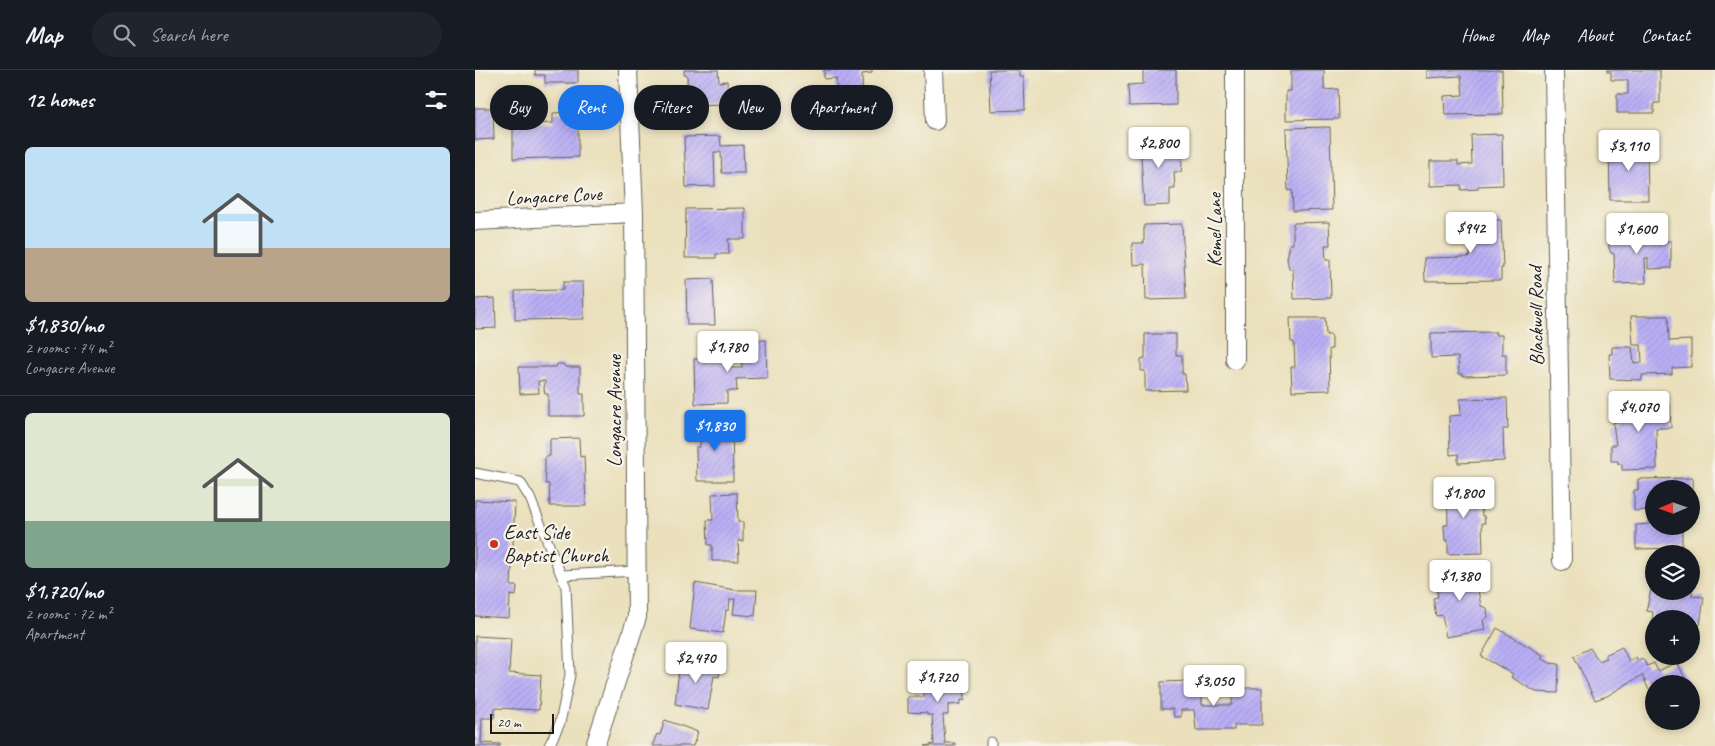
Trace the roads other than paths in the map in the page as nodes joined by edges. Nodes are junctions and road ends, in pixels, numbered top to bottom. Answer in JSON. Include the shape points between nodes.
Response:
{"nodes":[{"id":1,"x":628,"y":70,"type":"edge"},
{"id":2,"x":933,"y":70,"type":"edge"},
{"id":3,"x":1235,"y":70,"type":"edge"},
{"id":4,"x":1554,"y":70,"type":"edge"},
{"id":5,"x":935,"y":121,"type":"dead end"},
{"id":6,"x":635,"y":213,"type":"junction"},
{"id":7,"x":475,"y":221,"type":"edge"},
{"id":8,"x":1235,"y":360,"type":"dead end"},
{"id":9,"x":475,"y":473,"type":"edge"},
{"id":10,"x":1562,"y":561,"type":"dead end"},
{"id":11,"x":637,"y":571,"type":"junction"},
{"id":12,"x":562,"y":575,"type":"junction"},
{"id":13,"x":549,"y":746,"type":"edge"},
{"id":14,"x":595,"y":746,"type":"edge"}],
"edges":[{"from":1,"to":6,"type":"street","name":"Longacre Avenue"},
{"from":2,"to":5,"type":"street"},
{"from":3,"to":8,"type":"street","name":"Kemel Lane"},
{"from":4,"to":10,"type":"street","name":"Blackwell Road"},
{"from":6,"to":7,"type":"street","name":"Longacre Cove"},
{"from":6,"to":11,"type":"street","name":"Longacre Avenue"},
{"from":9,"to":12,"type":"lane","via":[[519,482],[530,498]]},
{"from":11,"to":12,"type":"lane"},
{"from":11,"to":14,"type":"street","name":"Longacre Avenue","via":[[637,617]]},
{"from":12,"to":13,"type":"lane","via":[[566,587],[570,675],[560,723]]}]}
